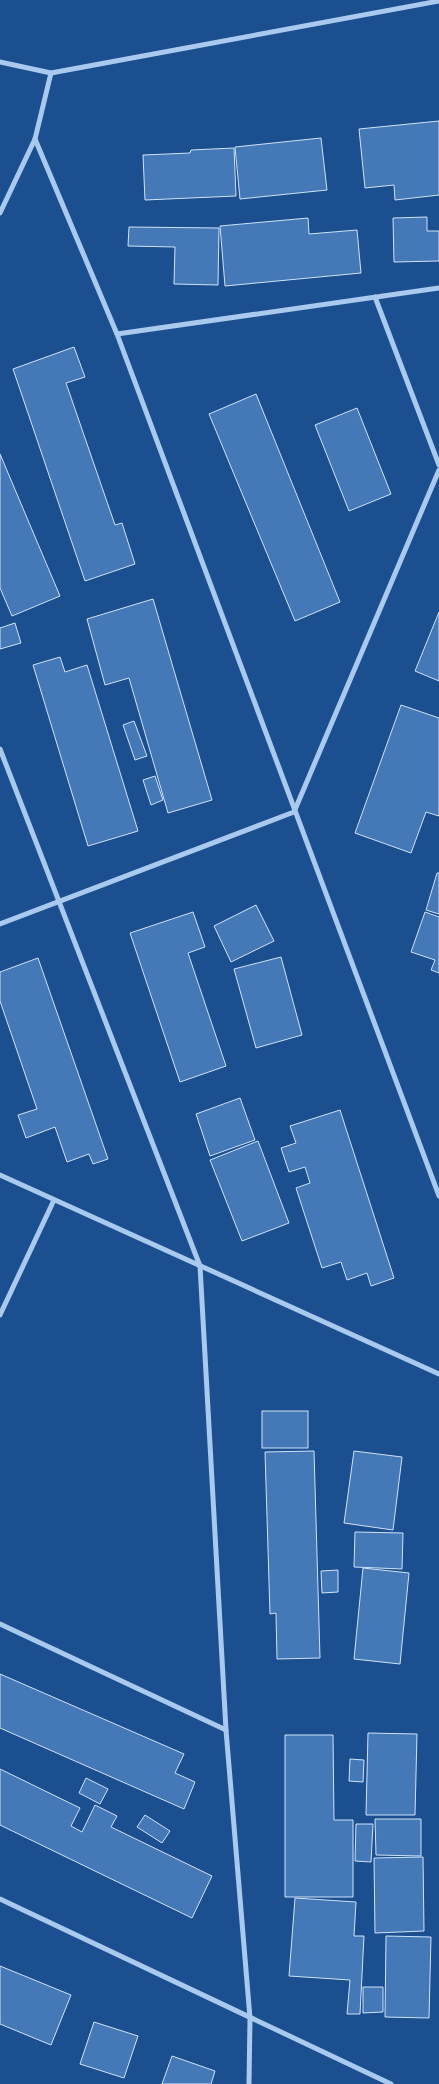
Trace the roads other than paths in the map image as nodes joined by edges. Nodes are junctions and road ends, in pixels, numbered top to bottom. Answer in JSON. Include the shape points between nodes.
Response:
{"nodes":[{"id":1,"x":439,"y":1,"type":"edge"},
{"id":2,"x":0,"y":62,"type":"edge"},
{"id":3,"x":51,"y":73,"type":"junction"},
{"id":4,"x":35,"y":139,"type":"junction"},
{"id":5,"x":0,"y":213,"type":"edge"},
{"id":6,"x":439,"y":288,"type":"edge"},
{"id":7,"x":375,"y":297,"type":"junction"},
{"id":8,"x":117,"y":334,"type":"junction"},
{"id":9,"x":439,"y":465,"type":"edge"},
{"id":10,"x":439,"y":470,"type":"edge"},
{"id":11,"x":0,"y":749,"type":"edge"},
{"id":12,"x":294,"y":812,"type":"junction"},
{"id":13,"x":59,"y":902,"type":"junction"},
{"id":14,"x":0,"y":924,"type":"edge"},
{"id":15,"x":0,"y":1175,"type":"edge"},
{"id":16,"x":439,"y":1196,"type":"edge"},
{"id":17,"x":54,"y":1200,"type":"junction"},
{"id":18,"x":200,"y":1266,"type":"junction"},
{"id":19,"x":0,"y":1315,"type":"edge"},
{"id":20,"x":439,"y":1374,"type":"edge"},
{"id":21,"x":0,"y":1624,"type":"edge"},
{"id":22,"x":226,"y":1730,"type":"junction"},
{"id":23,"x":0,"y":1899,"type":"edge"},
{"id":24,"x":250,"y":2018,"type":"junction"},
{"id":25,"x":249,"y":2084,"type":"edge"},
{"id":26,"x":391,"y":2084,"type":"edge"}],
"edges":[{"from":1,"to":3,"type":"street"},
{"from":2,"to":3,"type":"street"},
{"from":3,"to":4,"type":"street"},
{"from":4,"to":5,"type":"street"},
{"from":4,"to":8,"type":"street"},
{"from":6,"to":7,"type":"street"},
{"from":7,"to":8,"type":"street"},
{"from":7,"to":9,"type":"street"},
{"from":8,"to":12,"type":"street"},
{"from":10,"to":12,"type":"street"},
{"from":11,"to":13,"type":"street"},
{"from":12,"to":13,"type":"street"},
{"from":12,"to":16,"type":"street"},
{"from":13,"to":14,"type":"street"},
{"from":13,"to":18,"type":"street"},
{"from":15,"to":17,"type":"street"},
{"from":17,"to":18,"type":"street"},
{"from":17,"to":19,"type":"street"},
{"from":18,"to":20,"type":"street"},
{"from":18,"to":22,"type":"street"},
{"from":21,"to":22,"type":"street"},
{"from":22,"to":24,"type":"street"},
{"from":23,"to":24,"type":"street"},
{"from":24,"to":25,"type":"street"},
{"from":24,"to":26,"type":"street"}]}
